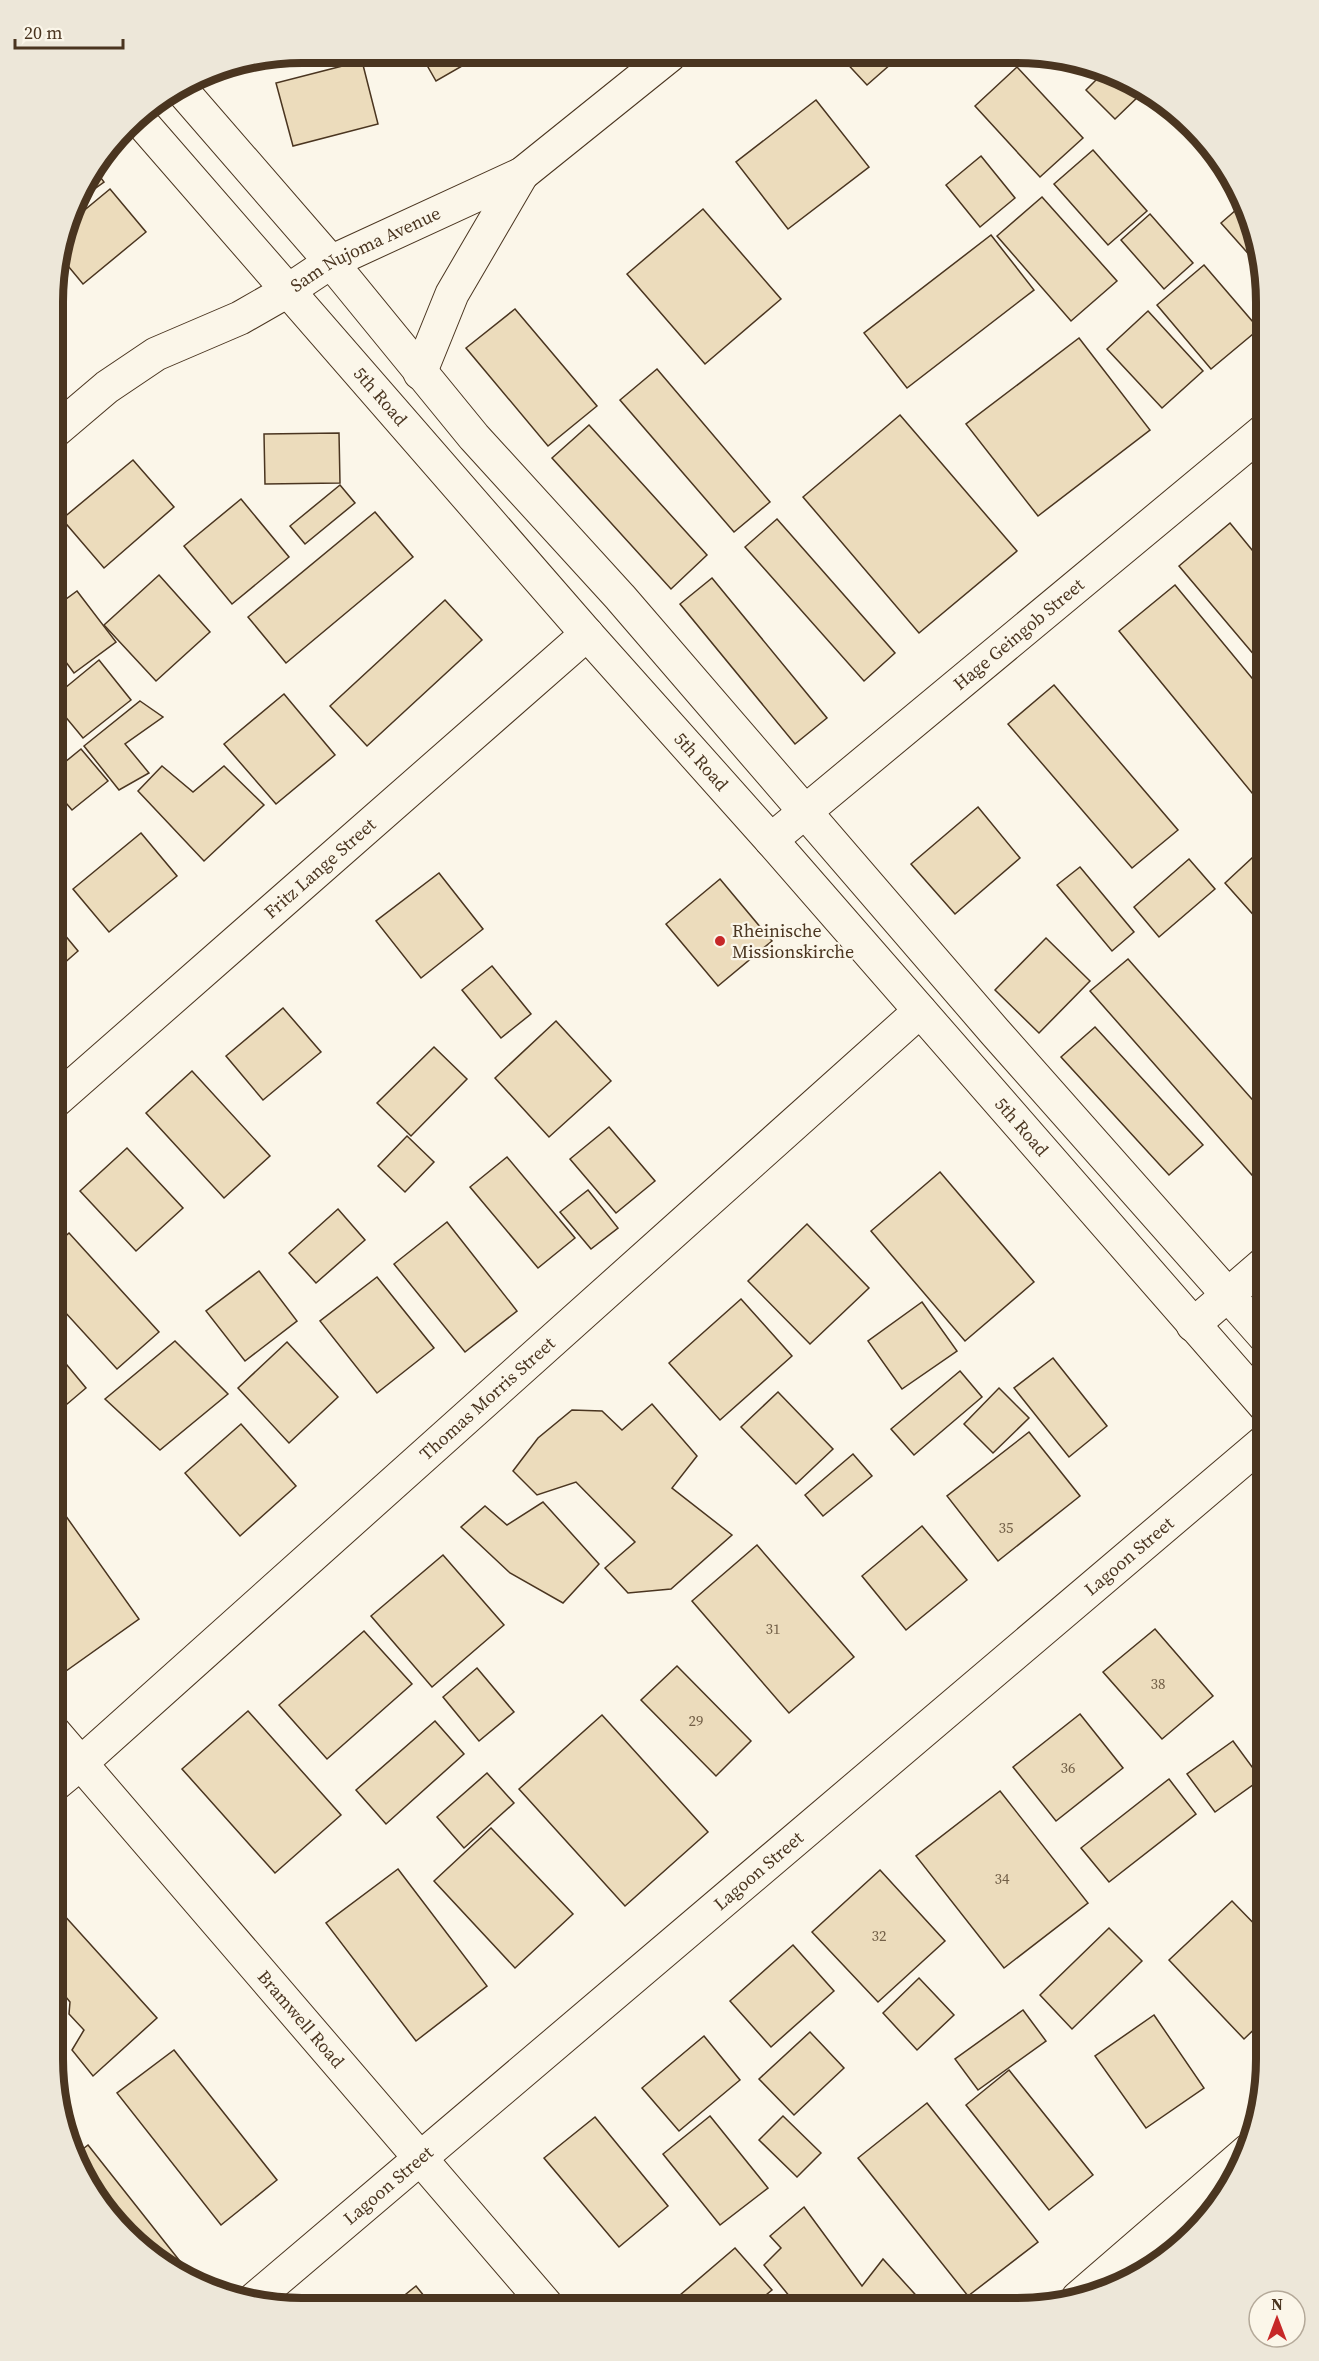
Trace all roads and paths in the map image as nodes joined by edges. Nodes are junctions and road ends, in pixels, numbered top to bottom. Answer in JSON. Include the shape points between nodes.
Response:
{"nodes":[{"id":1,"x":660,"y":63,"type":"edge"},
{"id":2,"x":185,"y":94,"type":"edge"},
{"id":3,"x":143,"y":123,"type":"edge"},
{"id":4,"x":522,"y":174,"type":"junction"},
{"id":5,"x":331,"y":262,"type":"junction"},
{"id":6,"x":289,"y":290,"type":"junction"},
{"id":7,"x":420,"y":373,"type":"junction"},
{"id":8,"x":63,"y":424,"type":"edge"},
{"id":9,"x":1256,"y":437,"type":"edge"},
{"id":10,"x":587,"y":634,"type":"junction"},
{"id":11,"x":806,"y":810,"type":"junction"},
{"id":12,"x":771,"y":840,"type":"junction"},
{"id":13,"x":920,"y":1011,"type":"junction"},
{"id":14,"x":63,"y":1094,"type":"edge"},
{"id":15,"x":1256,"y":1271,"type":"edge"},
{"id":16,"x":1228,"y":1295,"type":"junction"},
{"id":17,"x":1192,"y":1325,"type":"junction"},
{"id":18,"x":1256,"y":1327,"type":"edge"},
{"id":19,"x":1256,"y":1396,"type":"edge"},
{"id":20,"x":1256,"y":1448,"type":"edge"},
{"id":21,"x":63,"y":1742,"type":"edge"},
{"id":22,"x":81,"y":1763,"type":"junction"},
{"id":23,"x":63,"y":1778,"type":"edge"},
{"id":24,"x":420,"y":2159,"type":"junction"},
{"id":25,"x":1230,"y":2166,"type":"edge"},
{"id":26,"x":1092,"y":2286,"type":"edge"},
{"id":27,"x":260,"y":2294,"type":"edge"},
{"id":28,"x":540,"y":2298,"type":"edge"}],
"edges":[{"from":1,"to":4,"type":"street","name":"Sam Nujoma Avenue"},
{"from":2,"to":5,"type":"street"},
{"from":3,"to":6,"type":"street","name":"5th Road"},
{"from":4,"to":5,"type":"street","name":"Sam Nujoma Avenue"},
{"from":4,"to":7,"type":"street","via":[[452,294]]},
{"from":5,"to":6,"type":"street","name":"Sam Nujoma Avenue"},
{"from":5,"to":7,"type":"street"},
{"from":6,"to":8,"type":"street","name":"Sam Nujoma Avenue","via":[[240,318],[156,354],[107,387]]},
{"from":6,"to":10,"type":"street","name":"5th Road"},
{"from":7,"to":11,"type":"street"},
{"from":9,"to":11,"type":"street","name":"Hage Geingob Street"},
{"from":10,"to":12,"type":"street","name":"5th Road"},
{"from":10,"to":14,"type":"street","name":"Fritz Lange Street"},
{"from":11,"to":12,"type":"street","name":"Hage Geingob Street"},
{"from":11,"to":16,"type":"street","via":[[995,1032]]},
{"from":12,"to":13,"type":"street","name":"5th Road"},
{"from":13,"to":17,"type":"street","name":"5th Road"},
{"from":13,"to":22,"type":"street","name":"Thomas Morris Street"},
{"from":15,"to":16,"type":"street"},
{"from":16,"to":17,"type":"street"},
{"from":16,"to":18,"type":"street"},
{"from":17,"to":19,"type":"street","name":"5th Road"},
{"from":20,"to":24,"type":"street","name":"Lagoon Street"},
{"from":21,"to":22,"type":"street","name":"Bramwell Road"},
{"from":22,"to":23,"type":"street","name":"Thomas Morris Street"},
{"from":22,"to":24,"type":"street","name":"Bramwell Road"},
{"from":24,"to":27,"type":"street","name":"Lagoon Street"},
{"from":24,"to":28,"type":"street","name":"Bramwell Road"},
{"from":25,"to":26,"type":"street"}]}
